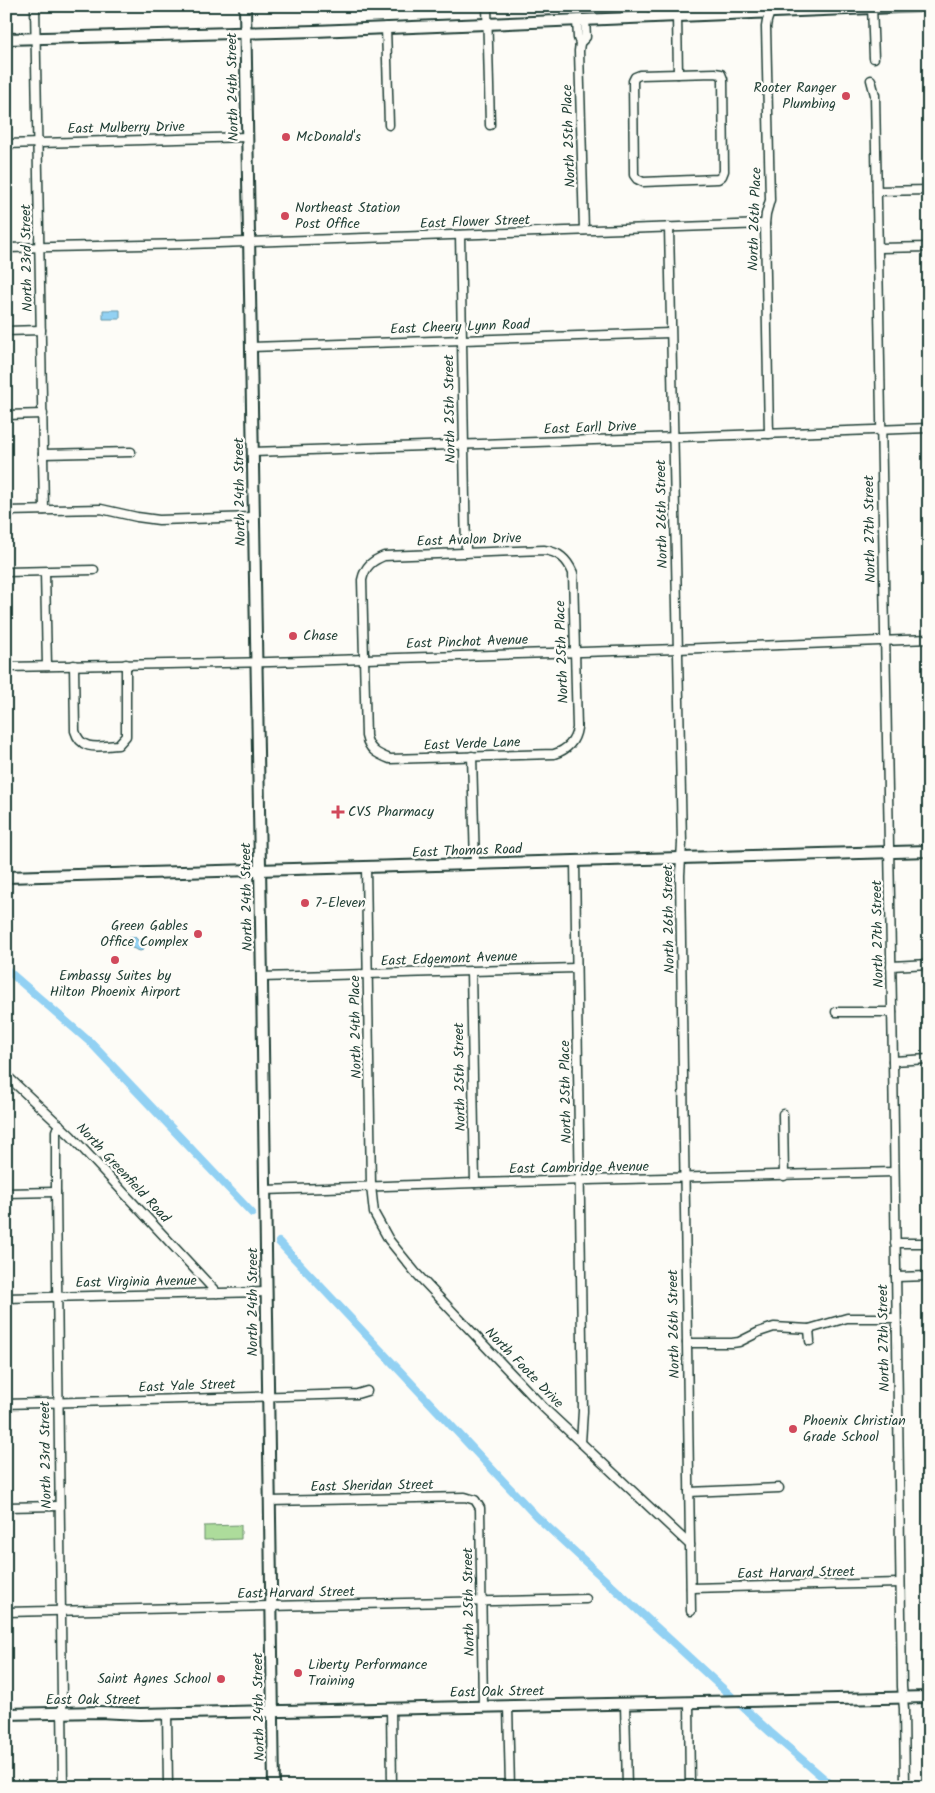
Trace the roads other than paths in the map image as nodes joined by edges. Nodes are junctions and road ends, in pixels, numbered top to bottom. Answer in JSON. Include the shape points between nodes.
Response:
{"nodes":[{"id":1,"x":35,"y":6,"type":"edge"},
{"id":2,"x":245,"y":6,"type":"edge"},
{"id":3,"x":487,"y":6,"type":"edge"},
{"id":4,"x":643,"y":6,"type":"edge"},
{"id":5,"x":921,"y":6,"type":"edge"},
{"id":6,"x":872,"y":8,"type":"edge"},
{"id":7,"x":772,"y":9,"type":"edge"},
{"id":8,"x":677,"y":16,"type":"junction"},
{"id":9,"x":643,"y":17,"type":"junction"},
{"id":10,"x":581,"y":19,"type":"junction"},
{"id":11,"x":487,"y":23,"type":"junction"},
{"id":12,"x":386,"y":27,"type":"junction"},
{"id":13,"x":246,"y":33,"type":"junction"},
{"id":14,"x":36,"y":38,"type":"junction"},
{"id":15,"x":6,"y":39,"type":"edge"},
{"id":16,"x":874,"y":58,"type":"dead end"},
{"id":17,"x":678,"y":74,"type":"junction"},
{"id":18,"x":871,"y":80,"type":"dead end"},
{"id":19,"x":389,"y":124,"type":"dead end"},
{"id":20,"x":490,"y":124,"type":"dead end"},
{"id":21,"x":247,"y":137,"type":"junction"},
{"id":22,"x":38,"y":143,"type":"junction"},
{"id":23,"x":6,"y":144,"type":"edge"},
{"id":24,"x":929,"y":190,"type":"edge"},
{"id":25,"x":877,"y":191,"type":"junction"},
{"id":26,"x":765,"y":224,"type":"junction"},
{"id":27,"x":669,"y":227,"type":"junction"},
{"id":28,"x":584,"y":230,"type":"junction"},
{"id":29,"x":460,"y":235,"type":"junction"},
{"id":30,"x":249,"y":242,"type":"junction"},
{"id":31,"x":929,"y":247,"type":"edge"},
{"id":32,"x":6,"y":248,"type":"edge"},
{"id":33,"x":40,"y":248,"type":"junction"},
{"id":34,"x":878,"y":248,"type":"junction"},
{"id":35,"x":41,"y":330,"type":"junction"},
{"id":36,"x":6,"y":331,"type":"edge"},
{"id":37,"x":670,"y":333,"type":"junction"},
{"id":38,"x":461,"y":340,"type":"junction"},
{"id":39,"x":251,"y":346,"type":"junction"},
{"id":40,"x":43,"y":414,"type":"junction"},
{"id":41,"x":6,"y":415,"type":"edge"},
{"id":42,"x":929,"y":428,"type":"edge"},
{"id":43,"x":881,"y":430,"type":"junction"},
{"id":44,"x":769,"y":434,"type":"junction"},
{"id":45,"x":673,"y":438,"type":"junction"},
{"id":46,"x":464,"y":444,"type":"junction"},
{"id":47,"x":131,"y":452,"type":"dead end"},
{"id":48,"x":253,"y":452,"type":"junction"},
{"id":49,"x":43,"y":454,"type":"junction"},
{"id":50,"x":44,"y":510,"type":"junction"},
{"id":51,"x":6,"y":511,"type":"edge"},
{"id":52,"x":254,"y":518,"type":"junction"},
{"id":53,"x":466,"y":553,"type":"junction"},
{"id":54,"x":565,"y":558,"type":"joint"},
{"id":55,"x":94,"y":570,"type":"dead end"},
{"id":56,"x":6,"y":572,"type":"edge"},
{"id":57,"x":45,"y":572,"type":"junction"},
{"id":58,"x":929,"y":640,"type":"edge"},
{"id":59,"x":884,"y":641,"type":"junction"},
{"id":60,"x":678,"y":649,"type":"junction"},
{"id":61,"x":574,"y":652,"type":"junction"},
{"id":62,"x":364,"y":658,"type":"junction"},
{"id":63,"x":257,"y":662,"type":"junction"},
{"id":64,"x":126,"y":664,"type":"junction"},
{"id":65,"x":74,"y":665,"type":"junction"},
{"id":66,"x":46,"y":666,"type":"junction"},
{"id":67,"x":6,"y":667,"type":"edge"},
{"id":68,"x":571,"y":744,"type":"joint"},
{"id":69,"x":472,"y":756,"type":"junction"},
{"id":70,"x":929,"y":851,"type":"edge"},
{"id":71,"x":889,"y":852,"type":"junction"},
{"id":72,"x":681,"y":858,"type":"junction"},
{"id":73,"x":575,"y":861,"type":"junction"},
{"id":74,"x":475,"y":864,"type":"junction"},
{"id":75,"x":366,"y":867,"type":"junction"},
{"id":76,"x":260,"y":870,"type":"junction"},
{"id":77,"x":6,"y":876,"type":"edge"},
{"id":78,"x":929,"y":964,"type":"edge"},
{"id":79,"x":891,"y":966,"type":"junction"},
{"id":80,"x":576,"y":968,"type":"junction"},
{"id":81,"x":471,"y":971,"type":"junction"},
{"id":82,"x":368,"y":974,"type":"junction"},
{"id":83,"x":262,"y":977,"type":"junction"},
{"id":84,"x":836,"y":1012,"type":"dead end"},
{"id":85,"x":892,"y":1012,"type":"junction"},
{"id":86,"x":893,"y":1060,"type":"junction"},
{"id":87,"x":929,"y":1060,"type":"edge"},
{"id":88,"x":6,"y":1075,"type":"edge"},
{"id":89,"x":15,"y":1082,"type":"junction"},
{"id":90,"x":6,"y":1087,"type":"edge"},
{"id":91,"x":783,"y":1114,"type":"dead end"},
{"id":92,"x":59,"y":1124,"type":"junction"},
{"id":93,"x":894,"y":1172,"type":"junction"},
{"id":94,"x":784,"y":1176,"type":"junction"},
{"id":95,"x":684,"y":1178,"type":"junction"},
{"id":96,"x":580,"y":1180,"type":"junction"},
{"id":97,"x":475,"y":1183,"type":"junction"},
{"id":98,"x":371,"y":1186,"type":"junction"},
{"id":99,"x":265,"y":1190,"type":"junction"},
{"id":100,"x":56,"y":1192,"type":"junction"},
{"id":101,"x":6,"y":1193,"type":"edge"},
{"id":102,"x":895,"y":1243,"type":"junction"},
{"id":103,"x":929,"y":1243,"type":"edge"},
{"id":104,"x":929,"y":1276,"type":"edge"},
{"id":105,"x":896,"y":1277,"type":"junction"},
{"id":106,"x":266,"y":1292,"type":"junction"},
{"id":107,"x":217,"y":1293,"type":"junction"},
{"id":108,"x":57,"y":1297,"type":"junction"},
{"id":109,"x":6,"y":1298,"type":"edge"},
{"id":110,"x":896,"y":1318,"type":"junction"},
{"id":111,"x":764,"y":1320,"type":"dead end"},
{"id":112,"x":767,"y":1329,"type":"junction"},
{"id":113,"x":809,"y":1330,"type":"junction"},
{"id":114,"x":810,"y":1341,"type":"dead end"},
{"id":115,"x":687,"y":1344,"type":"junction"},
{"id":116,"x":367,"y":1391,"type":"dead end"},
{"id":117,"x":267,"y":1397,"type":"junction"},
{"id":118,"x":58,"y":1403,"type":"junction"},
{"id":119,"x":6,"y":1404,"type":"edge"},
{"id":120,"x":581,"y":1443,"type":"junction"},
{"id":121,"x":779,"y":1488,"type":"dead end"},
{"id":122,"x":689,"y":1492,"type":"junction"},
{"id":123,"x":474,"y":1500,"type":"joint"},
{"id":124,"x":269,"y":1501,"type":"junction"},
{"id":125,"x":59,"y":1506,"type":"junction"},
{"id":126,"x":6,"y":1507,"type":"edge"},
{"id":127,"x":690,"y":1545,"type":"junction"},
{"id":128,"x":900,"y":1584,"type":"junction"},
{"id":129,"x":691,"y":1588,"type":"junction"},
{"id":130,"x":586,"y":1599,"type":"dead end"},
{"id":131,"x":482,"y":1601,"type":"junction"},
{"id":132,"x":271,"y":1606,"type":"junction"},
{"id":133,"x":60,"y":1611,"type":"junction"},
{"id":134,"x":691,"y":1611,"type":"dead end"},
{"id":135,"x":6,"y":1612,"type":"edge"},
{"id":136,"x":903,"y":1697,"type":"junction"},
{"id":137,"x":929,"y":1697,"type":"edge"},
{"id":138,"x":689,"y":1703,"type":"junction"},
{"id":139,"x":626,"y":1704,"type":"junction"},
{"id":140,"x":483,"y":1706,"type":"junction"},
{"id":141,"x":508,"y":1706,"type":"junction"},
{"id":142,"x":392,"y":1708,"type":"junction"},
{"id":143,"x":273,"y":1710,"type":"junction"},
{"id":144,"x":62,"y":1712,"type":"junction"},
{"id":145,"x":167,"y":1713,"type":"junction"},
{"id":146,"x":6,"y":1714,"type":"edge"},
{"id":147,"x":63,"y":1787,"type":"edge"},
{"id":148,"x":168,"y":1787,"type":"edge"},
{"id":149,"x":274,"y":1787,"type":"edge"},
{"id":150,"x":392,"y":1787,"type":"edge"},
{"id":151,"x":510,"y":1787,"type":"edge"},
{"id":152,"x":627,"y":1787,"type":"edge"},
{"id":153,"x":690,"y":1787,"type":"edge"},
{"id":154,"x":905,"y":1787,"type":"edge"}],
"edges":[{"from":1,"to":14,"type":"street","name":"North 23rd Street"},
{"from":2,"to":13,"type":"main road","name":"North 24th Street"},
{"from":3,"to":11,"type":"street"},
{"from":4,"to":9,"type":"street"},
{"from":5,"to":6,"type":"main road"},
{"from":6,"to":7,"type":"main road"},
{"from":6,"to":16,"type":"street"},
{"from":7,"to":8,"type":"main road"},
{"from":7,"to":26,"type":"street","name":"North 26th Place","via":[[766,27],[770,200]]},
{"from":8,"to":9,"type":"main road"},
{"from":8,"to":17,"type":"street"},
{"from":9,"to":10,"type":"main road"},
{"from":10,"to":11,"type":"main road"},
{"from":10,"to":28,"type":"street","name":"North 25th Place","via":[[578,38]]},
{"from":11,"to":12,"type":"main road"},
{"from":11,"to":20,"type":"street"},
{"from":12,"to":13,"type":"main road"},
{"from":12,"to":19,"type":"street"},
{"from":13,"to":14,"type":"main road"},
{"from":13,"to":21,"type":"main road","name":"North 24th Street"},
{"from":14,"to":15,"type":"main road"},
{"from":14,"to":22,"type":"street","name":"North 23rd Street"},
{"from":17,"to":17,"type":"street","via":[[640,75],[633,82],[634,175],[643,182],[718,179],[724,171],[721,74]]},
{"from":18,"to":25,"type":"street","name":"North 27th Street"},
{"from":21,"to":22,"type":"street","name":"East Mulberry Drive"},
{"from":21,"to":30,"type":"main road","name":"North 24th Street"},
{"from":22,"to":23,"type":"street","name":"East Mulberry Drive"},
{"from":22,"to":33,"type":"street","name":"North 23rd Street"},
{"from":24,"to":25,"type":"street"},
{"from":25,"to":34,"type":"street","name":"North 27th Street"},
{"from":26,"to":27,"type":"street","name":"East Flower Street"},
{"from":26,"to":44,"type":"street","name":"North 26th Place"},
{"from":27,"to":28,"type":"street","name":"East Flower Street"},
{"from":27,"to":37,"type":"street","name":"North 26th Street"},
{"from":28,"to":29,"type":"street","name":"East Flower Street"},
{"from":29,"to":30,"type":"street","name":"East Flower Street"},
{"from":29,"to":38,"type":"street","name":"North 25th Street"},
{"from":30,"to":33,"type":"street","name":"East Flower Street"},
{"from":30,"to":39,"type":"main road","name":"North 24th Street"},
{"from":31,"to":34,"type":"street"},
{"from":32,"to":33,"type":"street","name":"East Flower Street"},
{"from":33,"to":35,"type":"street","name":"North 23rd Street"},
{"from":34,"to":43,"type":"street","name":"North 27th Street"},
{"from":35,"to":36,"type":"street"},
{"from":35,"to":40,"type":"street","name":"North 23rd Street"},
{"from":37,"to":38,"type":"street","name":"East Cheery Lynn Road"},
{"from":37,"to":45,"type":"street","name":"North 26th Street"},
{"from":38,"to":39,"type":"street","name":"East Cheery Lynn Road"},
{"from":38,"to":46,"type":"street","name":"North 25th Street"},
{"from":39,"to":48,"type":"main road","name":"North 24th Street"},
{"from":40,"to":41,"type":"street"},
{"from":40,"to":49,"type":"street","name":"North 23rd Street"},
{"from":42,"to":43,"type":"street","name":"East Earll Drive"},
{"from":43,"to":44,"type":"street","name":"East Earll Drive"},
{"from":43,"to":59,"type":"street","name":"North 27th Street"},
{"from":44,"to":45,"type":"street","name":"East Earll Drive"},
{"from":45,"to":46,"type":"street","name":"East Earll Drive"},
{"from":45,"to":60,"type":"street","name":"North 26th Street"},
{"from":46,"to":48,"type":"street","name":"East Earll Drive"},
{"from":46,"to":53,"type":"street","name":"North 25th Street"},
{"from":47,"to":49,"type":"street"},
{"from":48,"to":52,"type":"main road","name":"North 24th Street"},
{"from":49,"to":50,"type":"street","name":"North 23rd Street"},
{"from":50,"to":51,"type":"street"},
{"from":50,"to":52,"type":"street","via":[[101,509],[159,520]]},
{"from":52,"to":63,"type":"main road","name":"North 24th Street"},
{"from":53,"to":54,"type":"street","name":"East Avalon Drive","via":[[544,550]]},
{"from":53,"to":62,"type":"street","name":"East Avalon Drive","via":[[384,556],[367,566],[362,580]]},
{"from":54,"to":61,"type":"street","name":"North 25th Place","via":[[573,573]]},
{"from":55,"to":57,"type":"street"},
{"from":56,"to":57,"type":"street"},
{"from":57,"to":66,"type":"street"},
{"from":58,"to":59,"type":"street","name":"East Pinchot Avenue"},
{"from":59,"to":60,"type":"street","name":"East Pinchot Avenue"},
{"from":59,"to":71,"type":"street","name":"North 27th Street"},
{"from":60,"to":61,"type":"street","name":"East Pinchot Avenue"},
{"from":60,"to":72,"type":"street","name":"North 26th Street"},
{"from":61,"to":62,"type":"street","name":"East Pinchot Avenue"},
{"from":61,"to":68,"type":"street","name":"North 25th Place","via":[[577,728]]},
{"from":62,"to":63,"type":"street","name":"East Pinchot Avenue"},
{"from":62,"to":69,"type":"street","name":"East Verde Lane","via":[[366,736],[374,752],[390,759]]},
{"from":63,"to":64,"type":"street","name":"East Pinchot Avenue"},
{"from":63,"to":76,"type":"main road","name":"North 24th Street"},
{"from":64,"to":65,"type":"street","name":"East Pinchot Avenue"},
{"from":64,"to":65,"type":"street","via":[[126,736],[118,745],[90,746],[81,744],[75,731]]},
{"from":65,"to":66,"type":"street","name":"East Pinchot Avenue"},
{"from":66,"to":67,"type":"street","name":"East Pinchot Avenue"},
{"from":68,"to":69,"type":"street","name":"East Verde Lane","via":[[554,754]]},
{"from":69,"to":74,"type":"street"},
{"from":70,"to":71,"type":"main road","name":"East Thomas Road"},
{"from":71,"to":72,"type":"main road","name":"East Thomas Road"},
{"from":71,"to":79,"type":"street","name":"North 27th Street"},
{"from":72,"to":73,"type":"main road","name":"East Thomas Road"},
{"from":72,"to":95,"type":"street","name":"North 26th Street"},
{"from":73,"to":74,"type":"main road","name":"East Thomas Road"},
{"from":73,"to":80,"type":"street","name":"North 25th Place"},
{"from":74,"to":75,"type":"main road","name":"East Thomas Road"},
{"from":75,"to":76,"type":"main road","name":"East Thomas Road"},
{"from":75,"to":82,"type":"street","name":"North 24th Place"},
{"from":76,"to":77,"type":"main road","name":"East Thomas Road"},
{"from":76,"to":83,"type":"main road","name":"North 24th Street"},
{"from":78,"to":79,"type":"street"},
{"from":79,"to":85,"type":"street","name":"North 27th Street"},
{"from":80,"to":81,"type":"street","name":"East Edgemont Avenue"},
{"from":80,"to":96,"type":"street","name":"North 25th Place"},
{"from":81,"to":82,"type":"street","name":"East Edgemont Avenue"},
{"from":81,"to":97,"type":"street","name":"North 25th Street"},
{"from":82,"to":83,"type":"street","name":"East Edgemont Avenue"},
{"from":82,"to":98,"type":"street","name":"North 24th Place"},
{"from":83,"to":99,"type":"main road","name":"North 24th Street"},
{"from":84,"to":85,"type":"street"},
{"from":85,"to":86,"type":"street","name":"North 27th Street"},
{"from":86,"to":87,"type":"street"},
{"from":86,"to":93,"type":"street","name":"North 27th Street"},
{"from":88,"to":89,"type":"street","name":"North Greenfield Road"},
{"from":89,"to":90,"type":"street"},
{"from":89,"to":92,"type":"street","name":"North Greenfield Road"},
{"from":91,"to":94,"type":"street"},
{"from":92,"to":100,"type":"street","name":"North 23rd Street","via":[[56,1131]]},
{"from":92,"to":107,"type":"street","name":"North Greenfield Road"},
{"from":93,"to":94,"type":"street","name":"East Cambridge Avenue"},
{"from":93,"to":102,"type":"street","name":"North 27th Street"},
{"from":94,"to":95,"type":"street","name":"East Cambridge Avenue"},
{"from":95,"to":96,"type":"street","name":"East Cambridge Avenue"},
{"from":95,"to":115,"type":"street","name":"North 26th Street"},
{"from":96,"to":97,"type":"street","name":"East Cambridge Avenue"},
{"from":96,"to":120,"type":"street","name":"North 25th Place"},
{"from":97,"to":98,"type":"street","name":"East Cambridge Avenue"},
{"from":98,"to":99,"type":"street","name":"East Cambridge Avenue"},
{"from":98,"to":120,"type":"street","name":"North Foote Drive","via":[[374,1213],[389,1240],[415,1272]]},
{"from":99,"to":106,"type":"main road","name":"North 24th Street"},
{"from":100,"to":101,"type":"street"},
{"from":100,"to":108,"type":"street","name":"North 23rd Street"},
{"from":102,"to":103,"type":"street"},
{"from":102,"to":105,"type":"street","name":"North 27th Street"},
{"from":104,"to":105,"type":"street"},
{"from":105,"to":110,"type":"street","name":"North 27th Street"},
{"from":106,"to":107,"type":"street","name":"East Virginia Avenue"},
{"from":106,"to":117,"type":"main road","name":"North 24th Street"},
{"from":107,"to":108,"type":"street","name":"East Virginia Avenue"},
{"from":108,"to":109,"type":"street","name":"East Virginia Avenue"},
{"from":108,"to":118,"type":"street","name":"North 23rd Street"},
{"from":110,"to":113,"type":"street","via":[[847,1318]]},
{"from":110,"to":128,"type":"street","name":"North 27th Street"},
{"from":111,"to":112,"type":"street"},
{"from":112,"to":113,"type":"street"},
{"from":112,"to":115,"type":"street","via":[[739,1342]]},
{"from":113,"to":114,"type":"street"},
{"from":115,"to":122,"type":"street","name":"North 26th Street"},
{"from":116,"to":117,"type":"street","name":"East Yale Street"},
{"from":117,"to":118,"type":"street","name":"East Yale Street"},
{"from":117,"to":124,"type":"main road","name":"North 24th Street"},
{"from":118,"to":119,"type":"street","name":"East Yale Street"},
{"from":118,"to":125,"type":"street","name":"North 23rd Street"},
{"from":120,"to":127,"type":"street","name":"North Foote Drive"},
{"from":121,"to":122,"type":"street"},
{"from":122,"to":127,"type":"street","name":"North 26th Street"},
{"from":123,"to":124,"type":"street","name":"East Sheridan Street"},
{"from":123,"to":131,"type":"street","name":"North 25th Street","via":[[480,1508]]},
{"from":124,"to":132,"type":"main road","name":"North 24th Street"},
{"from":125,"to":126,"type":"street"},
{"from":125,"to":133,"type":"street","name":"North 23rd Street"},
{"from":127,"to":129,"type":"street","name":"North 26th Street"},
{"from":128,"to":129,"type":"street","name":"East Harvard Street"},
{"from":128,"to":136,"type":"street","name":"North 27th Street"},
{"from":129,"to":134,"type":"street","name":"North 26th Street"},
{"from":130,"to":131,"type":"street","name":"East Harvard Street"},
{"from":131,"to":132,"type":"street","name":"East Harvard Street"},
{"from":131,"to":140,"type":"street","name":"North 25th Street"},
{"from":132,"to":133,"type":"street","name":"East Harvard Street"},
{"from":132,"to":143,"type":"main road","name":"North 24th Street"},
{"from":133,"to":135,"type":"street","name":"East Harvard Street"},
{"from":133,"to":144,"type":"street","name":"North 23rd Street"},
{"from":136,"to":137,"type":"main road","name":"East Oak Street"},
{"from":136,"to":138,"type":"main road","name":"East Oak Street"},
{"from":136,"to":154,"type":"street","name":"North 27th Street"},
{"from":138,"to":139,"type":"main road","name":"East Oak Street"},
{"from":138,"to":153,"type":"street"},
{"from":139,"to":141,"type":"main road","name":"East Oak Street"},
{"from":139,"to":152,"type":"street"},
{"from":140,"to":141,"type":"main road","name":"East Oak Street"},
{"from":140,"to":142,"type":"main road","name":"East Oak Street"},
{"from":141,"to":151,"type":"street"},
{"from":142,"to":143,"type":"main road","name":"East Oak Street"},
{"from":142,"to":150,"type":"street"},
{"from":143,"to":145,"type":"main road","name":"East Oak Street"},
{"from":143,"to":149,"type":"main road","name":"North 24th Street"},
{"from":144,"to":145,"type":"main road","name":"East Oak Street"},
{"from":144,"to":146,"type":"main road","name":"East Oak Street"},
{"from":144,"to":147,"type":"street","name":"North 23rd Street"},
{"from":145,"to":148,"type":"street"}]}
